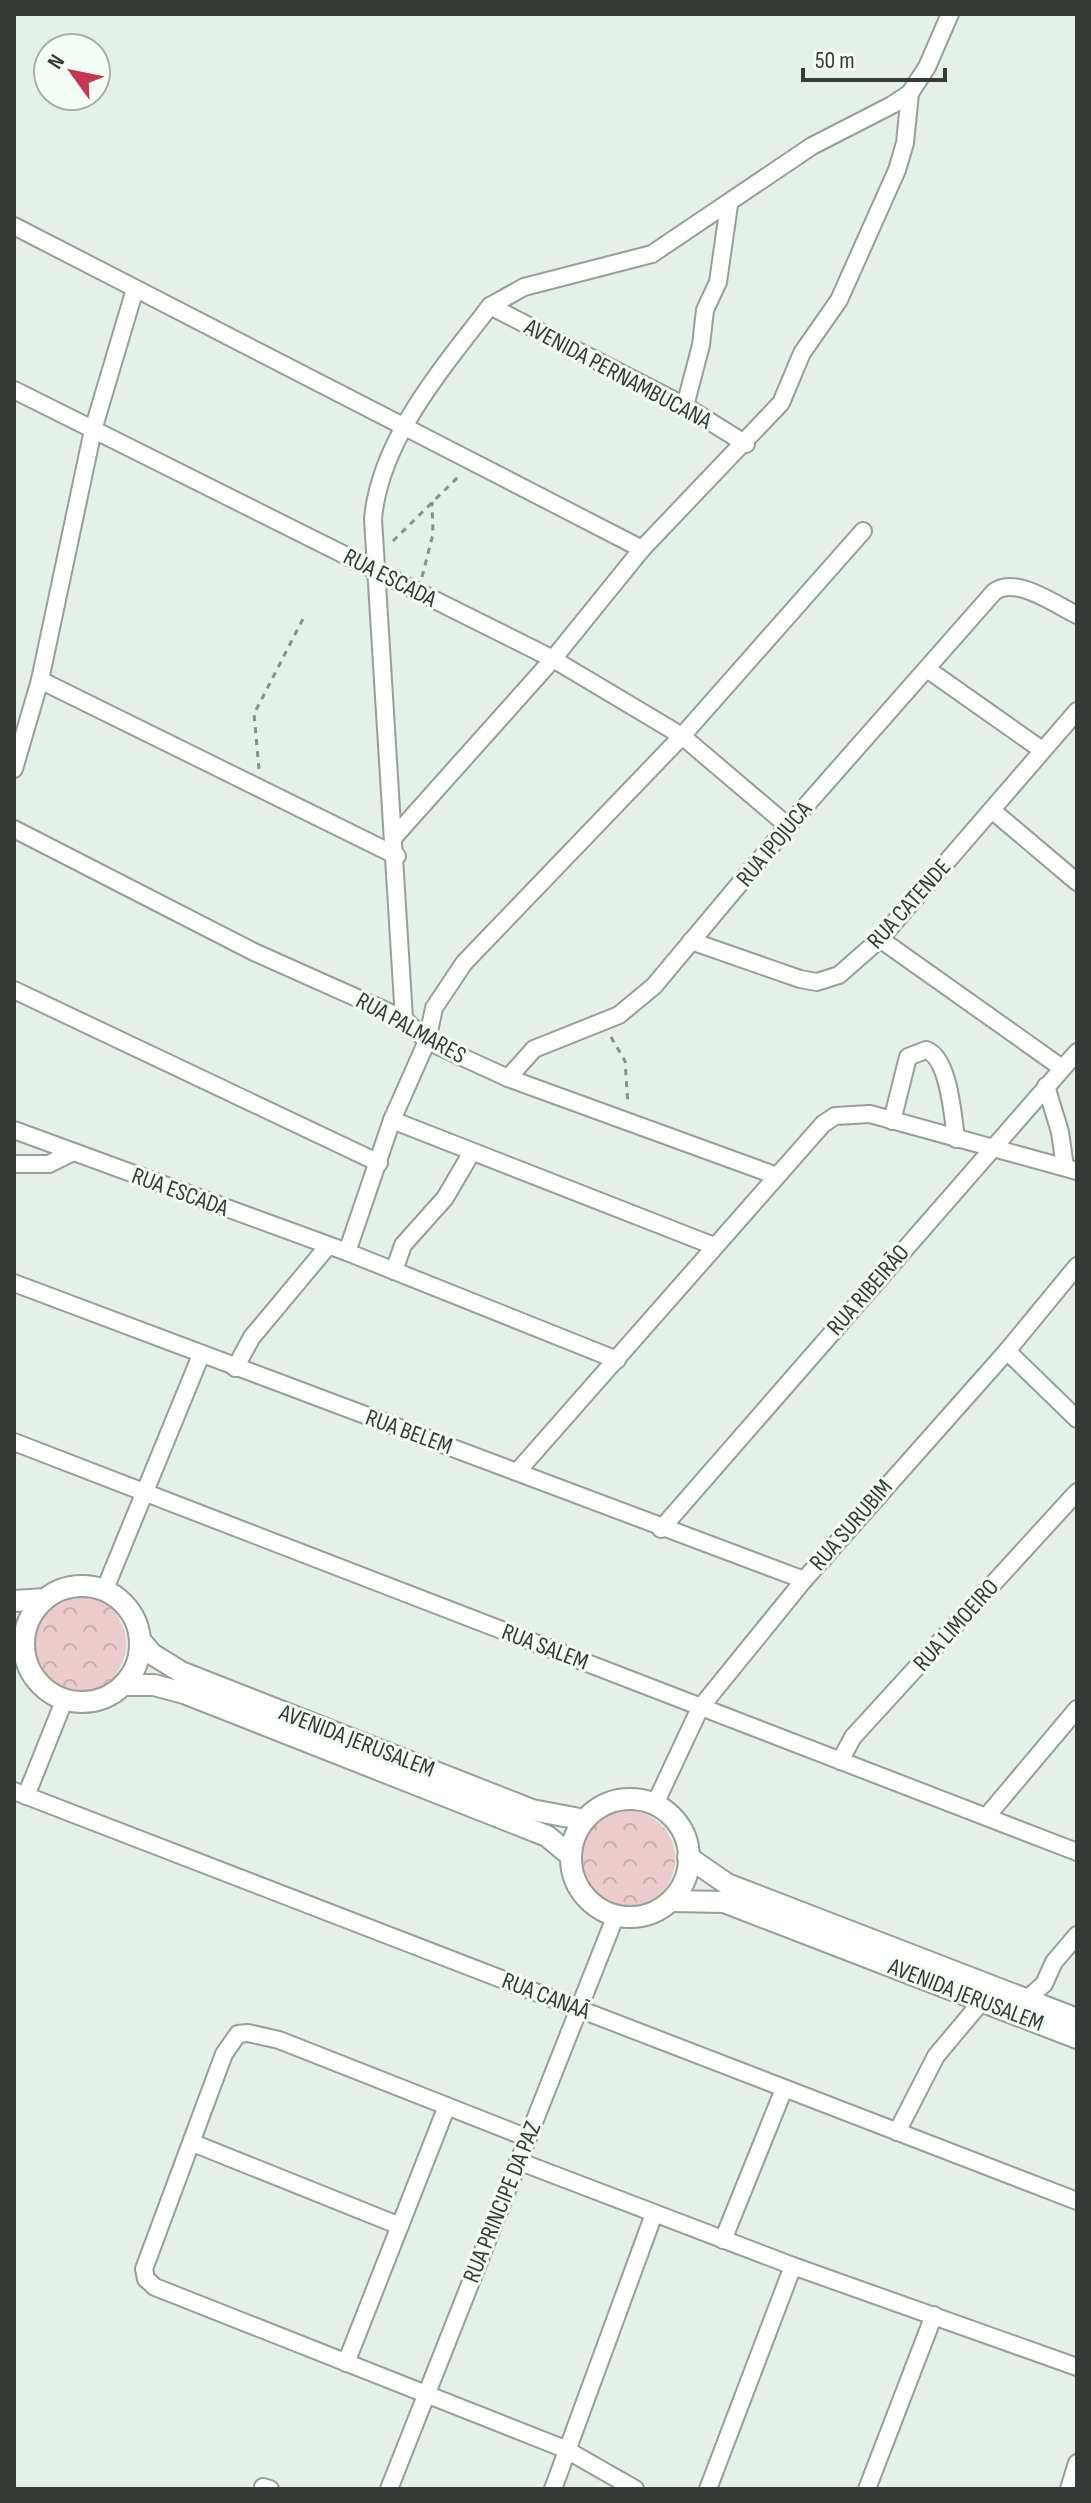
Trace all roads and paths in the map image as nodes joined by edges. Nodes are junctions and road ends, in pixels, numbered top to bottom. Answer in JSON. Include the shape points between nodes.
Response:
{"nodes":[{"id":1,"x":950,"y":14,"type":"edge"},
{"id":2,"x":910,"y":93,"type":"junction"},
{"id":3,"x":729,"y":205,"type":"junction"},
{"id":4,"x":14,"y":226,"type":"edge"},
{"id":5,"x":135,"y":289,"type":"junction"},
{"id":6,"x":490,"y":306,"type":"junction"},
{"id":7,"x":14,"y":390,"type":"edge"},
{"id":8,"x":685,"y":406,"type":"junction"},
{"id":9,"x":406,"y":427,"type":"junction"},
{"id":10,"x":93,"y":430,"type":"junction"},
{"id":11,"x":746,"y":444,"type":"junction"},
{"id":12,"x":473,"y":461,"type":"junction"},
{"id":13,"x":432,"y":502,"type":"junction"},
{"id":14,"x":863,"y":531,"type":"dead end"},
{"id":15,"x":642,"y":549,"type":"junction"},
{"id":16,"x":374,"y":566,"type":"junction"},
{"id":17,"x":417,"y":592,"type":"junction"},
{"id":18,"x":1077,"y":615,"type":"edge"},
{"id":19,"x":304,"y":617,"type":"dead end"},
{"id":20,"x":553,"y":659,"type":"junction"},
{"id":21,"x":927,"y":669,"type":"junction"},
{"id":22,"x":40,"y":680,"type":"junction"},
{"id":23,"x":1077,"y":711,"type":"edge"},
{"id":24,"x":682,"y":736,"type":"junction"},
{"id":25,"x":1042,"y":750,"type":"junction"},
{"id":26,"x":14,"y":769,"type":"edge"},
{"id":27,"x":261,"y":789,"type":"junction"},
{"id":28,"x":993,"y":811,"type":"junction"},
{"id":29,"x":788,"y":826,"type":"junction"},
{"id":30,"x":14,"y":829,"type":"edge"},
{"id":31,"x":395,"y":836,"type":"junction"},
{"id":32,"x":397,"y":856,"type":"junction"},
{"id":33,"x":1077,"y":882,"type":"edge"},
{"id":34,"x":880,"y":939,"type":"junction"},
{"id":35,"x":691,"y":941,"type":"junction"},
{"id":36,"x":14,"y":990,"type":"edge"},
{"id":37,"x":404,"y":1019,"type":"junction"},
{"id":38,"x":603,"y":1023,"type":"junction"},
{"id":39,"x":427,"y":1041,"type":"junction"},
{"id":40,"x":1077,"y":1052,"type":"edge"},
{"id":41,"x":1062,"y":1068,"type":"junction"},
{"id":42,"x":508,"y":1078,"type":"junction"},
{"id":43,"x":1046,"y":1086,"type":"junction"},
{"id":44,"x":392,"y":1120,"type":"junction"},
{"id":45,"x":627,"y":1121,"type":"junction"},
{"id":46,"x":892,"y":1121,"type":"junction"},
{"id":47,"x":14,"y":1130,"type":"edge"},
{"id":48,"x":956,"y":1139,"type":"junction"},
{"id":49,"x":991,"y":1148,"type":"junction"},
{"id":50,"x":73,"y":1152,"type":"junction"},
{"id":51,"x":472,"y":1152,"type":"junction"},
{"id":52,"x":379,"y":1163,"type":"junction"},
{"id":53,"x":14,"y":1164,"type":"edge"},
{"id":54,"x":1071,"y":1169,"type":"edge"},
{"id":55,"x":777,"y":1176,"type":"junction"},
{"id":56,"x":328,"y":1246,"type":"junction"},
{"id":57,"x":714,"y":1246,"type":"junction"},
{"id":58,"x":347,"y":1252,"type":"junction"},
{"id":59,"x":394,"y":1271,"type":"junction"},
{"id":60,"x":1074,"y":1273,"type":"edge"},
{"id":61,"x":14,"y":1283,"type":"edge"},
{"id":62,"x":1007,"y":1351,"type":"junction"},
{"id":63,"x":201,"y":1355,"type":"junction"},
{"id":64,"x":617,"y":1360,"type":"junction"},
{"id":65,"x":235,"y":1368,"type":"junction"},
{"id":66,"x":1077,"y":1419,"type":"edge"},
{"id":67,"x":14,"y":1442,"type":"edge"},
{"id":68,"x":517,"y":1472,"type":"junction"},
{"id":69,"x":147,"y":1492,"type":"junction"},
{"id":70,"x":1077,"y":1492,"type":"edge"},
{"id":71,"x":661,"y":1529,"type":"junction"},
{"id":72,"x":804,"y":1580,"type":"junction"},
{"id":73,"x":105,"y":1589,"type":"junction"},
{"id":74,"x":45,"y":1599,"type":"junction"},
{"id":75,"x":14,"y":1601,"type":"edge"},
{"id":76,"x":14,"y":1634,"type":"edge"},
{"id":77,"x":140,"y":1640,"type":"junction"},
{"id":78,"x":25,"y":1656,"type":"junction"},
{"id":79,"x":123,"y":1685,"type":"junction"},
{"id":80,"x":64,"y":1701,"type":"junction"},
{"id":81,"x":700,"y":1708,"type":"junction"},
{"id":82,"x":1077,"y":1709,"type":"edge"},
{"id":83,"x":269,"y":1716,"type":"junction"},
{"id":84,"x":840,"y":1761,"type":"junction"},
{"id":85,"x":444,"y":1786,"type":"junction"},
{"id":86,"x":20,"y":1793,"type":"edge"},
{"id":87,"x":655,"y":1804,"type":"junction"},
{"id":88,"x":987,"y":1816,"type":"junction"},
{"id":89,"x":585,"y":1820,"type":"junction"},
{"id":90,"x":1077,"y":1852,"type":"edge"},
{"id":91,"x":571,"y":1856,"type":"junction"},
{"id":92,"x":688,"y":1857,"type":"junction"},
{"id":93,"x":672,"y":1901,"type":"junction"},
{"id":94,"x":616,"y":1915,"type":"junction"},
{"id":95,"x":814,"y":1927,"type":"junction"},
{"id":96,"x":1077,"y":1935,"type":"edge"},
{"id":97,"x":988,"y":1994,"type":"junction"},
{"id":98,"x":1026,"y":2000,"type":"junction"},
{"id":99,"x":580,"y":2009,"type":"junction"},
{"id":100,"x":1077,"y":2019,"type":"edge"},
{"id":101,"x":1077,"y":2038,"type":"edge"},
{"id":102,"x":784,"y":2089,"type":"junction"},
{"id":103,"x":447,"y":2106,"type":"junction"},
{"id":104,"x":897,"y":2132,"type":"junction"},
{"id":105,"x":528,"y":2138,"type":"junction"},
{"id":106,"x":193,"y":2143,"type":"junction"},
{"id":107,"x":518,"y":2161,"type":"junction"},
{"id":108,"x":1077,"y":2201,"type":"edge"},
{"id":109,"x":654,"y":2214,"type":"junction"},
{"id":110,"x":400,"y":2226,"type":"junction"},
{"id":111,"x":723,"y":2240,"type":"junction"},
{"id":112,"x":793,"y":2266,"type":"junction"},
{"id":113,"x":934,"y":2315,"type":"junction"},
{"id":114,"x":1075,"y":2361,"type":"edge"},
{"id":115,"x":346,"y":2363,"type":"junction"},
{"id":116,"x":425,"y":2396,"type":"junction"},
{"id":117,"x":565,"y":2449,"type":"junction"},
{"id":118,"x":1077,"y":2463,"type":"edge"},
{"id":119,"x":389,"y":2489,"type":"edge"},
{"id":120,"x":553,"y":2489,"type":"edge"},
{"id":121,"x":635,"y":2489,"type":"edge"},
{"id":122,"x":708,"y":2489,"type":"edge"},
{"id":123,"x":867,"y":2489,"type":"edge"},
{"id":124,"x":1069,"y":2489,"type":"edge"}],
"edges":[{"from":1,"to":2,"type":"street"},
{"from":2,"to":3,"type":"street","via":[[812,146]]},
{"from":2,"to":11,"type":"street","via":[[905,143],[865,245],[839,300],[802,353],[781,403]]},
{"from":3,"to":6,"type":"street","via":[[652,254],[524,287]]},
{"from":3,"to":8,"type":"street","via":[[718,282],[705,310]]},
{"from":4,"to":5,"type":"street"},
{"from":5,"to":9,"type":"street"},
{"from":5,"to":10,"type":"street"},
{"from":6,"to":8,"type":"street","name":"AVENIDA PERNAMBUCANA"},
{"from":6,"to":9,"type":"street"},
{"from":7,"to":10,"type":"street","name":"RUA ESCADA"},
{"from":8,"to":11,"type":"street","name":"AVENIDA PERNAMBUCANA"},
{"from":9,"to":12,"type":"street"},
{"from":9,"to":16,"type":"street","via":[[383,471],[374,503]]},
{"from":10,"to":16,"type":"street","name":"RUA ESCADA"},
{"from":10,"to":22,"type":"street"},
{"from":11,"to":15,"type":"street"},
{"from":12,"to":13,"type":"path"},
{"from":12,"to":15,"type":"street"},
{"from":13,"to":16,"type":"path"},
{"from":13,"to":17,"type":"path","via":[[433,534]]},
{"from":14,"to":24,"type":"street"},
{"from":15,"to":20,"type":"street"},
{"from":16,"to":17,"type":"street","name":"RUA ESCADA"},
{"from":16,"to":31,"type":"street"},
{"from":17,"to":20,"type":"street","name":"RUA ESCADA"},
{"from":18,"to":21,"type":"street","name":"RUA IPOJUCA","via":[[1008,586],[994,592]]},
{"from":19,"to":27,"type":"path","via":[[254,714]]},
{"from":20,"to":24,"type":"street","name":"RUA ESCADA"},
{"from":20,"to":31,"type":"street"},
{"from":21,"to":25,"type":"street"},
{"from":21,"to":29,"type":"street","name":"RUA IPOJUCA"},
{"from":22,"to":26,"type":"street"},
{"from":22,"to":27,"type":"street"},
{"from":23,"to":25,"type":"street","name":"RUA CATENDE"},
{"from":24,"to":29,"type":"street","name":"RUA ESCADA"},
{"from":24,"to":39,"type":"street","via":[[464,963],[434,1008]]},
{"from":25,"to":28,"type":"street","name":"RUA CATENDE"},
{"from":27,"to":32,"type":"street"},
{"from":28,"to":33,"type":"street"},
{"from":28,"to":34,"type":"street","name":"RUA CATENDE"},
{"from":29,"to":35,"type":"street","name":"RUA IPOJUCA"},
{"from":30,"to":37,"type":"street","name":"RUA PALMARES","via":[[254,952]]},
{"from":31,"to":32,"type":"street"},
{"from":32,"to":37,"type":"street"},
{"from":34,"to":35,"type":"street","name":"RUA CATENDE","via":[[839,975],[817,982]]},
{"from":34,"to":41,"type":"street"},
{"from":35,"to":38,"type":"street","name":"RUA IPOJUCA","via":[[654,986]]},
{"from":36,"to":52,"type":"street"},
{"from":37,"to":39,"type":"street","name":"RUA PALMARES"},
{"from":38,"to":42,"type":"street","name":"RUA IPOJUCA","via":[[534,1049]]},
{"from":38,"to":45,"type":"path","via":[[625,1061]]},
{"from":39,"to":42,"type":"street","name":"RUA PALMARES"},
{"from":39,"to":44,"type":"street"},
{"from":40,"to":41,"type":"street","name":"RUA RIBEIRÃO"},
{"from":41,"to":43,"type":"street","name":"RUA RIBEIRÃO"},
{"from":42,"to":45,"type":"street","name":"RUA PALMARES"},
{"from":43,"to":49,"type":"street","name":"RUA RIBEIRÃO"},
{"from":43,"to":54,"type":"street"},
{"from":44,"to":51,"type":"street"},
{"from":44,"to":52,"type":"street"},
{"from":45,"to":55,"type":"street","name":"RUA PALMARES"},
{"from":46,"to":48,"type":"street"},
{"from":46,"to":48,"type":"street","via":[[908,1057],[926,1050],[937,1056],[943,1069]]},
{"from":46,"to":55,"type":"street","via":[[870,1114],[835,1116]]},
{"from":47,"to":50,"type":"street","name":"RUA ESCADA"},
{"from":48,"to":49,"type":"street"},
{"from":49,"to":54,"type":"street"},
{"from":49,"to":71,"type":"street","name":"RUA RIBEIRÃO"},
{"from":50,"to":53,"type":"street","via":[[49,1164]]},
{"from":50,"to":56,"type":"street","name":"RUA ESCADA"},
{"from":51,"to":57,"type":"street"},
{"from":51,"to":59,"type":"street","via":[[445,1198],[403,1245]]},
{"from":52,"to":58,"type":"street"},
{"from":55,"to":57,"type":"street"},
{"from":56,"to":58,"type":"street","name":"RUA ESCADA"},
{"from":56,"to":65,"type":"street","via":[[252,1337]]},
{"from":57,"to":64,"type":"street"},
{"from":58,"to":59,"type":"street","name":"RUA ESCADA"},
{"from":59,"to":64,"type":"street","name":"RUA ESCADA"},
{"from":60,"to":62,"type":"street","name":"RUA SURUBIM"},
{"from":61,"to":63,"type":"street","name":"RUA BELEM"},
{"from":62,"to":66,"type":"street"},
{"from":62,"to":72,"type":"street","name":"RUA SURUBIM"},
{"from":63,"to":65,"type":"street","name":"RUA BELEM"},
{"from":63,"to":69,"type":"street"},
{"from":64,"to":68,"type":"street"},
{"from":65,"to":68,"type":"street","name":"RUA BELEM"},
{"from":67,"to":69,"type":"street","name":"RUA SALEM"},
{"from":68,"to":71,"type":"street","name":"RUA BELEM"},
{"from":69,"to":73,"type":"street"},
{"from":69,"to":81,"type":"street","name":"RUA SALEM"},
{"from":70,"to":84,"type":"street","name":"RUA LIMOEIRO","via":[[853,1737]]},
{"from":71,"to":72,"type":"street","name":"RUA BELEM"},
{"from":72,"to":81,"type":"street","name":"RUA SURUBIM"},
{"from":73,"to":74,"type":"street","via":[[72,1587]]},
{"from":73,"to":77,"type":"street","name":"AVENIDA JERUSALEM","via":[[128,1608]]},
{"from":74,"to":75,"type":"street"},
{"from":74,"to":78,"type":"street","via":[[28,1625]]},
{"from":76,"to":78,"type":"street"},
{"from":77,"to":79,"type":"street","via":[[139,1656]]},
{"from":77,"to":83,"type":"street","name":"AVENIDA JERUSALEM","via":[[181,1672]]},
{"from":78,"to":80,"type":"street","via":[[38,1682]]},
{"from":79,"to":80,"type":"street","name":"AVENIDA JERUSALEM","via":[[99,1700]]},
{"from":79,"to":83,"type":"street","name":"AVENIDA JERUSALEM","via":[[154,1685]]},
{"from":80,"to":86,"type":"street"},
{"from":81,"to":84,"type":"street","name":"RUA SALEM"},
{"from":81,"to":87,"type":"street","name":"RUA SURUBIM"},
{"from":82,"to":88,"type":"street"},
{"from":83,"to":85,"type":"street","name":"AVENIDA JERUSALEM"},
{"from":84,"to":88,"type":"street","name":"RUA SALEM"},
{"from":85,"to":89,"type":"street","name":"AVENIDA JERUSALEM","via":[[550,1816]]},
{"from":85,"to":91,"type":"street","name":"AVENIDA JERUSALEM","via":[[547,1836]]},
{"from":86,"to":99,"type":"street","name":"RUA CANAÃ"},
{"from":87,"to":89,"type":"street","via":[[617,1800]]},
{"from":87,"to":92,"type":"street","via":[[679,1826]]},
{"from":88,"to":90,"type":"street","name":"RUA SALEM"},
{"from":89,"to":91,"type":"street","via":[[574,1837]]},
{"from":91,"to":94,"type":"street","via":[[582,1894],[597,1908]]},
{"from":92,"to":93,"type":"street","via":[[685,1877]]},
{"from":92,"to":95,"type":"street","name":"AVENIDA JERUSALEM","via":[[727,1884]]},
{"from":93,"to":94,"type":"street","name":"AVENIDA JERUSALEM","via":[[650,1913]]},
{"from":93,"to":95,"type":"street","name":"AVENIDA JERUSALEM","via":[[724,1902]]},
{"from":94,"to":99,"type":"street","name":"RUA PRINCIPE DA PAZ"},
{"from":95,"to":97,"type":"street","name":"AVENIDA JERUSALEM"},
{"from":96,"to":98,"type":"street","via":[[1044,1984]]},
{"from":97,"to":98,"type":"street","name":"AVENIDA JERUSALEM"},
{"from":97,"to":101,"type":"street","name":"AVENIDA JERUSALEM"},
{"from":97,"to":104,"type":"street","via":[[936,2056]]},
{"from":98,"to":100,"type":"street","name":"AVENIDA JERUSALEM"},
{"from":99,"to":102,"type":"street","name":"RUA CANAÃ"},
{"from":99,"to":105,"type":"street","name":"RUA PRINCIPE DA PAZ"},
{"from":102,"to":104,"type":"street","name":"RUA CANAÃ"},
{"from":102,"to":111,"type":"street"},
{"from":103,"to":105,"type":"street"},
{"from":103,"to":106,"type":"street","via":[[279,2040],[238,2034],[224,2054]]},
{"from":103,"to":110,"type":"street"},
{"from":104,"to":108,"type":"street","name":"RUA CANAÃ"},
{"from":105,"to":107,"type":"street","name":"RUA PRINCIPE DA PAZ"},
{"from":106,"to":110,"type":"street"},
{"from":106,"to":115,"type":"street","via":[[144,2269],[146,2279]]},
{"from":107,"to":109,"type":"street"},
{"from":107,"to":116,"type":"street","name":"RUA PRINCIPE DA PAZ"},
{"from":109,"to":111,"type":"street"},
{"from":109,"to":117,"type":"street"},
{"from":110,"to":115,"type":"street"},
{"from":111,"to":112,"type":"street"},
{"from":112,"to":113,"type":"street"},
{"from":112,"to":122,"type":"street"},
{"from":113,"to":114,"type":"street"},
{"from":113,"to":123,"type":"street"},
{"from":115,"to":116,"type":"street"},
{"from":116,"to":117,"type":"street"},
{"from":116,"to":119,"type":"street","name":"RUA PRINCIPE DA PAZ"},
{"from":117,"to":120,"type":"street"},
{"from":117,"to":121,"type":"street"},
{"from":118,"to":124,"type":"street"}]}
